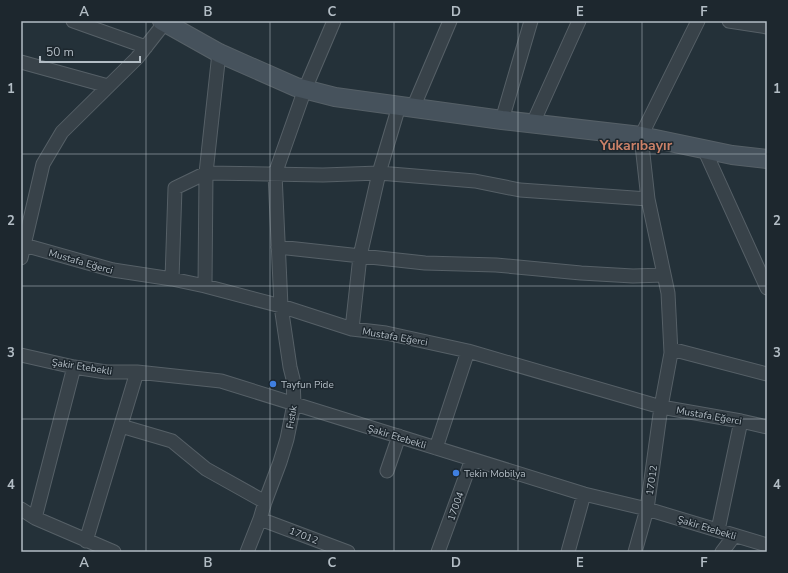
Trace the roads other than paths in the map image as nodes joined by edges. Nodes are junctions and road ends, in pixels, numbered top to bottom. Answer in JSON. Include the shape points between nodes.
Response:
{"nodes":[{"id":1,"x":73,"y":21,"type":"edge"},
{"id":2,"x":334,"y":21,"type":"edge"},
{"id":3,"x":450,"y":21,"type":"edge"},
{"id":4,"x":531,"y":21,"type":"edge"},
{"id":5,"x":698,"y":21,"type":"edge"},
{"id":6,"x":729,"y":21,"type":"edge"},
{"id":7,"x":165,"y":22,"type":"edge"},
{"id":8,"x":574,"y":22,"type":"edge"},
{"id":9,"x":767,"y":27,"type":"edge"},
{"id":10,"x":146,"y":47,"type":"junction"},
{"id":11,"x":219,"y":53,"type":"junction"},
{"id":12,"x":21,"y":62,"type":"edge"},
{"id":13,"x":108,"y":86,"type":"junction"},
{"id":14,"x":305,"y":89,"type":"junction"},
{"id":15,"x":406,"y":107,"type":"junction"},
{"id":16,"x":502,"y":120,"type":"junction"},
{"id":17,"x":533,"y":123,"type":"junction"},
{"id":18,"x":641,"y":136,"type":"junction"},
{"id":19,"x":704,"y":149,"type":"junction"},
{"id":20,"x":767,"y":159,"type":"edge"},
{"id":21,"x":206,"y":173,"type":"junction"},
{"id":22,"x":275,"y":174,"type":"junction"},
{"id":23,"x":379,"y":174,"type":"junction"},
{"id":24,"x":648,"y":199,"type":"junction"},
{"id":25,"x":24,"y":228,"type":"edge"},
{"id":26,"x":24,"y":245,"type":"junction"},
{"id":27,"x":278,"y":247,"type":"junction"},
{"id":28,"x":360,"y":256,"type":"junction"},
{"id":29,"x":21,"y":258,"type":"edge"},
{"id":30,"x":664,"y":275,"type":"junction"},
{"id":31,"x":172,"y":280,"type":"junction"},
{"id":32,"x":205,"y":286,"type":"junction"},
{"id":33,"x":767,"y":288,"type":"edge"},
{"id":34,"x":281,"y":306,"type":"junction"},
{"id":35,"x":352,"y":329,"type":"junction"},
{"id":36,"x":671,"y":349,"type":"junction"},
{"id":37,"x":468,"y":351,"type":"junction"},
{"id":38,"x":21,"y":355,"type":"edge"},
{"id":39,"x":74,"y":367,"type":"junction"},
{"id":40,"x":137,"y":372,"type":"junction"},
{"id":41,"x":767,"y":374,"type":"edge"},
{"id":42,"x":294,"y":404,"type":"junction"},
{"id":43,"x":661,"y":407,"type":"junction"},
{"id":44,"x":741,"y":421,"type":"junction"},
{"id":45,"x":121,"y":426,"type":"junction"},
{"id":46,"x":767,"y":427,"type":"edge"},
{"id":47,"x":399,"y":436,"type":"junction"},
{"id":48,"x":436,"y":448,"type":"junction"},
{"id":49,"x":472,"y":459,"type":"junction"},
{"id":50,"x":388,"y":470,"type":"dead end"},
{"id":51,"x":584,"y":494,"type":"junction"},
{"id":52,"x":265,"y":502,"type":"junction"},
{"id":53,"x":21,"y":509,"type":"edge"},
{"id":54,"x":647,"y":509,"type":"junction"},
{"id":55,"x":35,"y":518,"type":"junction"},
{"id":56,"x":260,"y":519,"type":"junction"},
{"id":57,"x":718,"y":530,"type":"junction"},
{"id":58,"x":734,"y":536,"type":"junction"},
{"id":59,"x":86,"y":541,"type":"junction"},
{"id":60,"x":767,"y":546,"type":"edge"},
{"id":61,"x":114,"y":552,"type":"edge"},
{"id":62,"x":247,"y":552,"type":"edge"},
{"id":63,"x":348,"y":552,"type":"edge"},
{"id":64,"x":438,"y":552,"type":"edge"},
{"id":65,"x":568,"y":552,"type":"edge"},
{"id":66,"x":635,"y":552,"type":"edge"},
{"id":67,"x":722,"y":552,"type":"edge"}],
"edges":[{"from":1,"to":10,"type":"street"},
{"from":2,"to":14,"type":"street"},
{"from":3,"to":15,"type":"street"},
{"from":4,"to":16,"type":"street"},
{"from":5,"to":18,"type":"street"},
{"from":6,"to":9,"type":"street"},
{"from":7,"to":10,"type":"street"},
{"from":7,"to":11,"type":"street"},
{"from":8,"to":17,"type":"street"},
{"from":10,"to":13,"type":"street"},
{"from":11,"to":14,"type":"street"},
{"from":11,"to":21,"type":"street"},
{"from":12,"to":13,"type":"street"},
{"from":13,"to":25,"type":"street","via":[[62,132],[43,164]]},
{"from":14,"to":15,"type":"street","via":[[335,97]]},
{"from":14,"to":22,"type":"street"},
{"from":15,"to":16,"type":"street"},
{"from":15,"to":23,"type":"street"},
{"from":16,"to":17,"type":"street"},
{"from":17,"to":18,"type":"street"},
{"from":18,"to":19,"type":"street"},
{"from":18,"to":24,"type":"street","name":"17012"},
{"from":19,"to":20,"type":"street"},
{"from":19,"to":33,"type":"street"},
{"from":21,"to":22,"type":"street"},
{"from":21,"to":31,"type":"street","via":[[175,188]]},
{"from":21,"to":32,"type":"street"},
{"from":22,"to":23,"type":"street"},
{"from":22,"to":27,"type":"street","name":"Fıstık"},
{"from":23,"to":24,"type":"street","via":[[475,181],[520,190]]},
{"from":23,"to":28,"type":"street"},
{"from":24,"to":30,"type":"street","name":"17012"},
{"from":25,"to":26,"type":"street"},
{"from":26,"to":29,"type":"street"},
{"from":26,"to":31,"type":"street","name":"Mustafa Eğerci","via":[[113,270]]},
{"from":27,"to":28,"type":"street"},
{"from":27,"to":34,"type":"street","name":"Fıstık"},
{"from":28,"to":30,"type":"street","via":[[425,263],[496,265],[581,274]]},
{"from":28,"to":35,"type":"street"},
{"from":30,"to":36,"type":"street","name":"17012","via":[[668,293]]},
{"from":31,"to":32,"type":"street","name":"Mustafa Eğerci"},
{"from":32,"to":34,"type":"street","name":"Mustafa Eğerci"},
{"from":34,"to":35,"type":"street","name":"Mustafa Eğerci"},
{"from":34,"to":42,"type":"street","name":"Fıstık","via":[[293,379]]},
{"from":35,"to":37,"type":"street","name":"Mustafa Eğerci","via":[[386,333]]},
{"from":36,"to":41,"type":"street"},
{"from":36,"to":43,"type":"street","name":"17012"},
{"from":37,"to":43,"type":"street","name":"Mustafa Eğerci"},
{"from":37,"to":48,"type":"street"},
{"from":38,"to":39,"type":"street","name":"Şakir Etebekli"},
{"from":39,"to":40,"type":"street","name":"Şakir Etebekli","via":[[106,372]]},
{"from":39,"to":55,"type":"street"},
{"from":40,"to":42,"type":"street","name":"Şakir Etebekli","via":[[220,381]]},
{"from":40,"to":45,"type":"street"},
{"from":42,"to":47,"type":"street","name":"Şakir Etebekli"},
{"from":42,"to":52,"type":"street","name":"Fıstık","via":[[286,445]]},
{"from":43,"to":44,"type":"street","name":"Mustafa Eğerci"},
{"from":43,"to":54,"type":"street","name":"17012"},
{"from":44,"to":46,"type":"street","name":"Mustafa Eğerci"},
{"from":44,"to":57,"type":"street"},
{"from":45,"to":52,"type":"street","via":[[172,441],[206,469]]},
{"from":45,"to":59,"type":"street"},
{"from":47,"to":48,"type":"street","name":"Şakir Etebekli"},
{"from":47,"to":50,"type":"street"},
{"from":48,"to":49,"type":"street","name":"Şakir Etebekli"},
{"from":49,"to":51,"type":"street","name":"Şakir Etebekli"},
{"from":49,"to":64,"type":"street","name":"17004"},
{"from":51,"to":54,"type":"street","name":"Şakir Etebekli"},
{"from":51,"to":65,"type":"street"},
{"from":52,"to":56,"type":"street","name":"Fıstık"},
{"from":53,"to":55,"type":"street"},
{"from":54,"to":57,"type":"street","name":"Şakir Etebekli"},
{"from":54,"to":66,"type":"street","name":"17012"},
{"from":55,"to":59,"type":"street"},
{"from":56,"to":62,"type":"street","name":"Fıstık"},
{"from":56,"to":63,"type":"street","name":"17012"},
{"from":57,"to":58,"type":"street","name":"Şakir Etebekli"},
{"from":58,"to":60,"type":"street","name":"Şakir Etebekli"},
{"from":58,"to":67,"type":"street"},
{"from":59,"to":61,"type":"street"}]}
